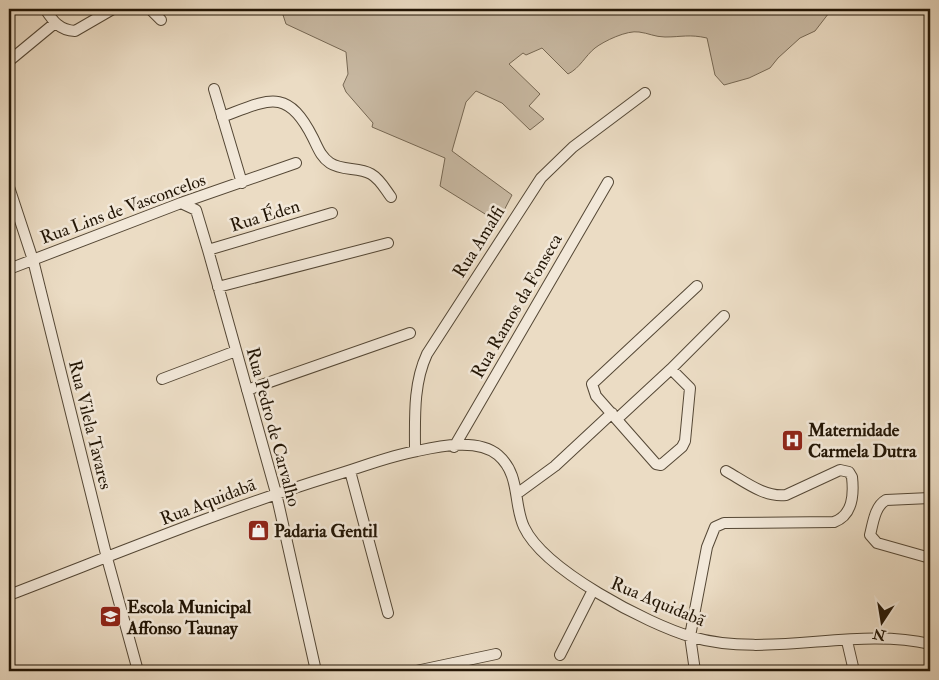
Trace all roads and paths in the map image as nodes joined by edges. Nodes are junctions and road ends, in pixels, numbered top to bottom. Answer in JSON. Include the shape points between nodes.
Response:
{"nodes":[{"id":1,"x":45,"y":9,"type":"edge"},
{"id":2,"x":113,"y":9,"type":"edge"},
{"id":3,"x":150,"y":9,"type":"edge"},
{"id":4,"x":161,"y":20,"type":"dead end"},
{"id":5,"x":55,"y":23,"type":"junction"},
{"id":6,"x":9,"y":61,"type":"edge"},
{"id":7,"x":214,"y":89,"type":"dead end"},
{"id":8,"x":645,"y":92,"type":"dead end"},
{"id":9,"x":222,"y":116,"type":"junction"},
{"id":10,"x":296,"y":163,"type":"dead end"},
{"id":11,"x":608,"y":182,"type":"dead end"},
{"id":12,"x":242,"y":183,"type":"junction"},
{"id":13,"x":9,"y":187,"type":"edge"},
{"id":14,"x":221,"y":190,"type":"junction"},
{"id":15,"x":391,"y":197,"type":"dead end"},
{"id":16,"x":181,"y":203,"type":"junction"},
{"id":17,"x":196,"y":210,"type":"junction"},
{"id":18,"x":332,"y":213,"type":"dead end"},
{"id":19,"x":14,"y":218,"type":"edge"},
{"id":20,"x":388,"y":243,"type":"dead end"},
{"id":21,"x":208,"y":250,"type":"junction"},
{"id":22,"x":33,"y":260,"type":"junction"},
{"id":23,"x":9,"y":270,"type":"edge"},
{"id":24,"x":698,"y":286,"type":"dead end"},
{"id":25,"x":218,"y":287,"type":"junction"},
{"id":26,"x":724,"y":316,"type":"dead end"},
{"id":27,"x":410,"y":333,"type":"dead end"},
{"id":28,"x":236,"y":351,"type":"junction"},
{"id":29,"x":671,"y":369,"type":"junction"},
{"id":30,"x":162,"y":378,"type":"dead end"},
{"id":31,"x":247,"y":390,"type":"junction"},
{"id":32,"x":615,"y":416,"type":"junction"},
{"id":33,"x":454,"y":446,"type":"junction"},
{"id":34,"x":415,"y":451,"type":"junction"},
{"id":35,"x":350,"y":471,"type":"junction"},
{"id":36,"x":726,"y":471,"type":"dead end"},
{"id":37,"x":276,"y":493,"type":"junction"},
{"id":38,"x":518,"y":493,"type":"junction"},
{"id":39,"x":930,"y":498,"type":"edge"},
{"id":40,"x":107,"y":558,"type":"junction"},
{"id":41,"x":930,"y":558,"type":"edge"},
{"id":42,"x":593,"y":590,"type":"junction"},
{"id":43,"x":9,"y":596,"type":"edge"},
{"id":44,"x":388,"y":613,"type":"dead end"},
{"id":45,"x":690,"y":636,"type":"junction"},
{"id":46,"x":847,"y":640,"type":"junction"},
{"id":47,"x":930,"y":644,"type":"edge"},
{"id":48,"x":496,"y":654,"type":"dead end"},
{"id":49,"x":560,"y":655,"type":"dead end"},
{"id":50,"x":138,"y":671,"type":"edge"},
{"id":51,"x":316,"y":671,"type":"edge"},
{"id":52,"x":416,"y":671,"type":"edge"},
{"id":53,"x":696,"y":671,"type":"edge"},
{"id":54,"x":854,"y":671,"type":"edge"}],
"edges":[{"from":1,"to":5,"type":"street"},
{"from":2,"to":5,"type":"street","via":[[80,30],[70,30]]},
{"from":3,"to":4,"type":"street"},
{"from":5,"to":6,"type":"street"},
{"from":7,"to":9,"type":"street"},
{"from":8,"to":34,"type":"street","name":"Rua Amalfi","via":[[573,147],[541,178],[521,206],[420,369]]},
{"from":9,"to":12,"type":"street"},
{"from":9,"to":15,"type":"street","via":[[264,101],[283,102],[300,116],[323,158],[332,165],[371,174]]},
{"from":10,"to":12,"type":"street","name":"Rua Lins de Vasconcelos"},
{"from":11,"to":33,"type":"street","name":"Rua Ramos da Fonseca"},
{"from":12,"to":14,"type":"street","name":"Rua Lins de Vasconcelos"},
{"from":13,"to":19,"type":"street","name":"Rua Vilela Tavares"},
{"from":14,"to":16,"type":"street","name":"Rua Lins de Vasconcelos"},
{"from":14,"to":17,"type":"street","name":"Rua Lins de Vasconcelos"},
{"from":16,"to":17,"type":"street"},
{"from":16,"to":22,"type":"street","name":"Rua Lins de Vasconcelos"},
{"from":17,"to":21,"type":"street","name":"Rua Pedro de Carvalho"},
{"from":18,"to":21,"type":"street","name":"Rua Éden"},
{"from":19,"to":22,"type":"street","name":"Rua Vilela Tavares"},
{"from":20,"to":25,"type":"street"},
{"from":21,"to":25,"type":"street","name":"Rua Pedro de Carvalho"},
{"from":22,"to":23,"type":"street","name":"Rua Lins de Vasconcelos"},
{"from":22,"to":40,"type":"street","name":"Rua Vilela Tavares"},
{"from":24,"to":32,"type":"street","via":[[593,382],[593,392]]},
{"from":25,"to":28,"type":"street","name":"Rua Pedro de Carvalho"},
{"from":26,"to":29,"type":"street"},
{"from":27,"to":31,"type":"street"},
{"from":28,"to":30,"type":"street"},
{"from":28,"to":31,"type":"street","name":"Rua Pedro de Carvalho"},
{"from":29,"to":32,"type":"street"},
{"from":29,"to":32,"type":"street","via":[[687,382],[690,393],[685,442],[661,466]]},
{"from":31,"to":37,"type":"street","name":"Rua Pedro de Carvalho"},
{"from":32,"to":38,"type":"street"},
{"from":33,"to":34,"type":"street","name":"Rua Aquidabã"},
{"from":33,"to":38,"type":"street","name":"Rua Aquidabã","via":[[478,446],[498,455]]},
{"from":34,"to":35,"type":"street","name":"Rua Aquidabã"},
{"from":35,"to":37,"type":"street","name":"Rua Aquidabã"},
{"from":35,"to":44,"type":"street"},
{"from":36,"to":45,"type":"street","via":[[761,491],[778,496],[844,471],[852,477],[851,504],[846,515],[834,522],[724,523],[715,527]]},
{"from":37,"to":40,"type":"street","name":"Rua Aquidabã"},
{"from":37,"to":51,"type":"street","name":"Rua Pedro de Carvalho"},
{"from":38,"to":42,"type":"street","name":"Rua Aquidabã","via":[[519,514],[532,540]]},
{"from":39,"to":41,"type":"street","via":[[886,500],[879,506],[871,538],[877,543]]},
{"from":40,"to":43,"type":"street","name":"Rua Aquidabã"},
{"from":40,"to":50,"type":"street","name":"Rua Vilela Tavares"},
{"from":42,"to":45,"type":"street","name":"Rua Aquidabã","via":[[614,603]]},
{"from":42,"to":49,"type":"street"},
{"from":45,"to":46,"type":"street","name":"Rua Aquidabã","via":[[761,645]]},
{"from":45,"to":53,"type":"street"},
{"from":46,"to":47,"type":"street","name":"Rua Aquidabã","via":[[910,639]]},
{"from":46,"to":54,"type":"street"},
{"from":48,"to":52,"type":"street"}]}
